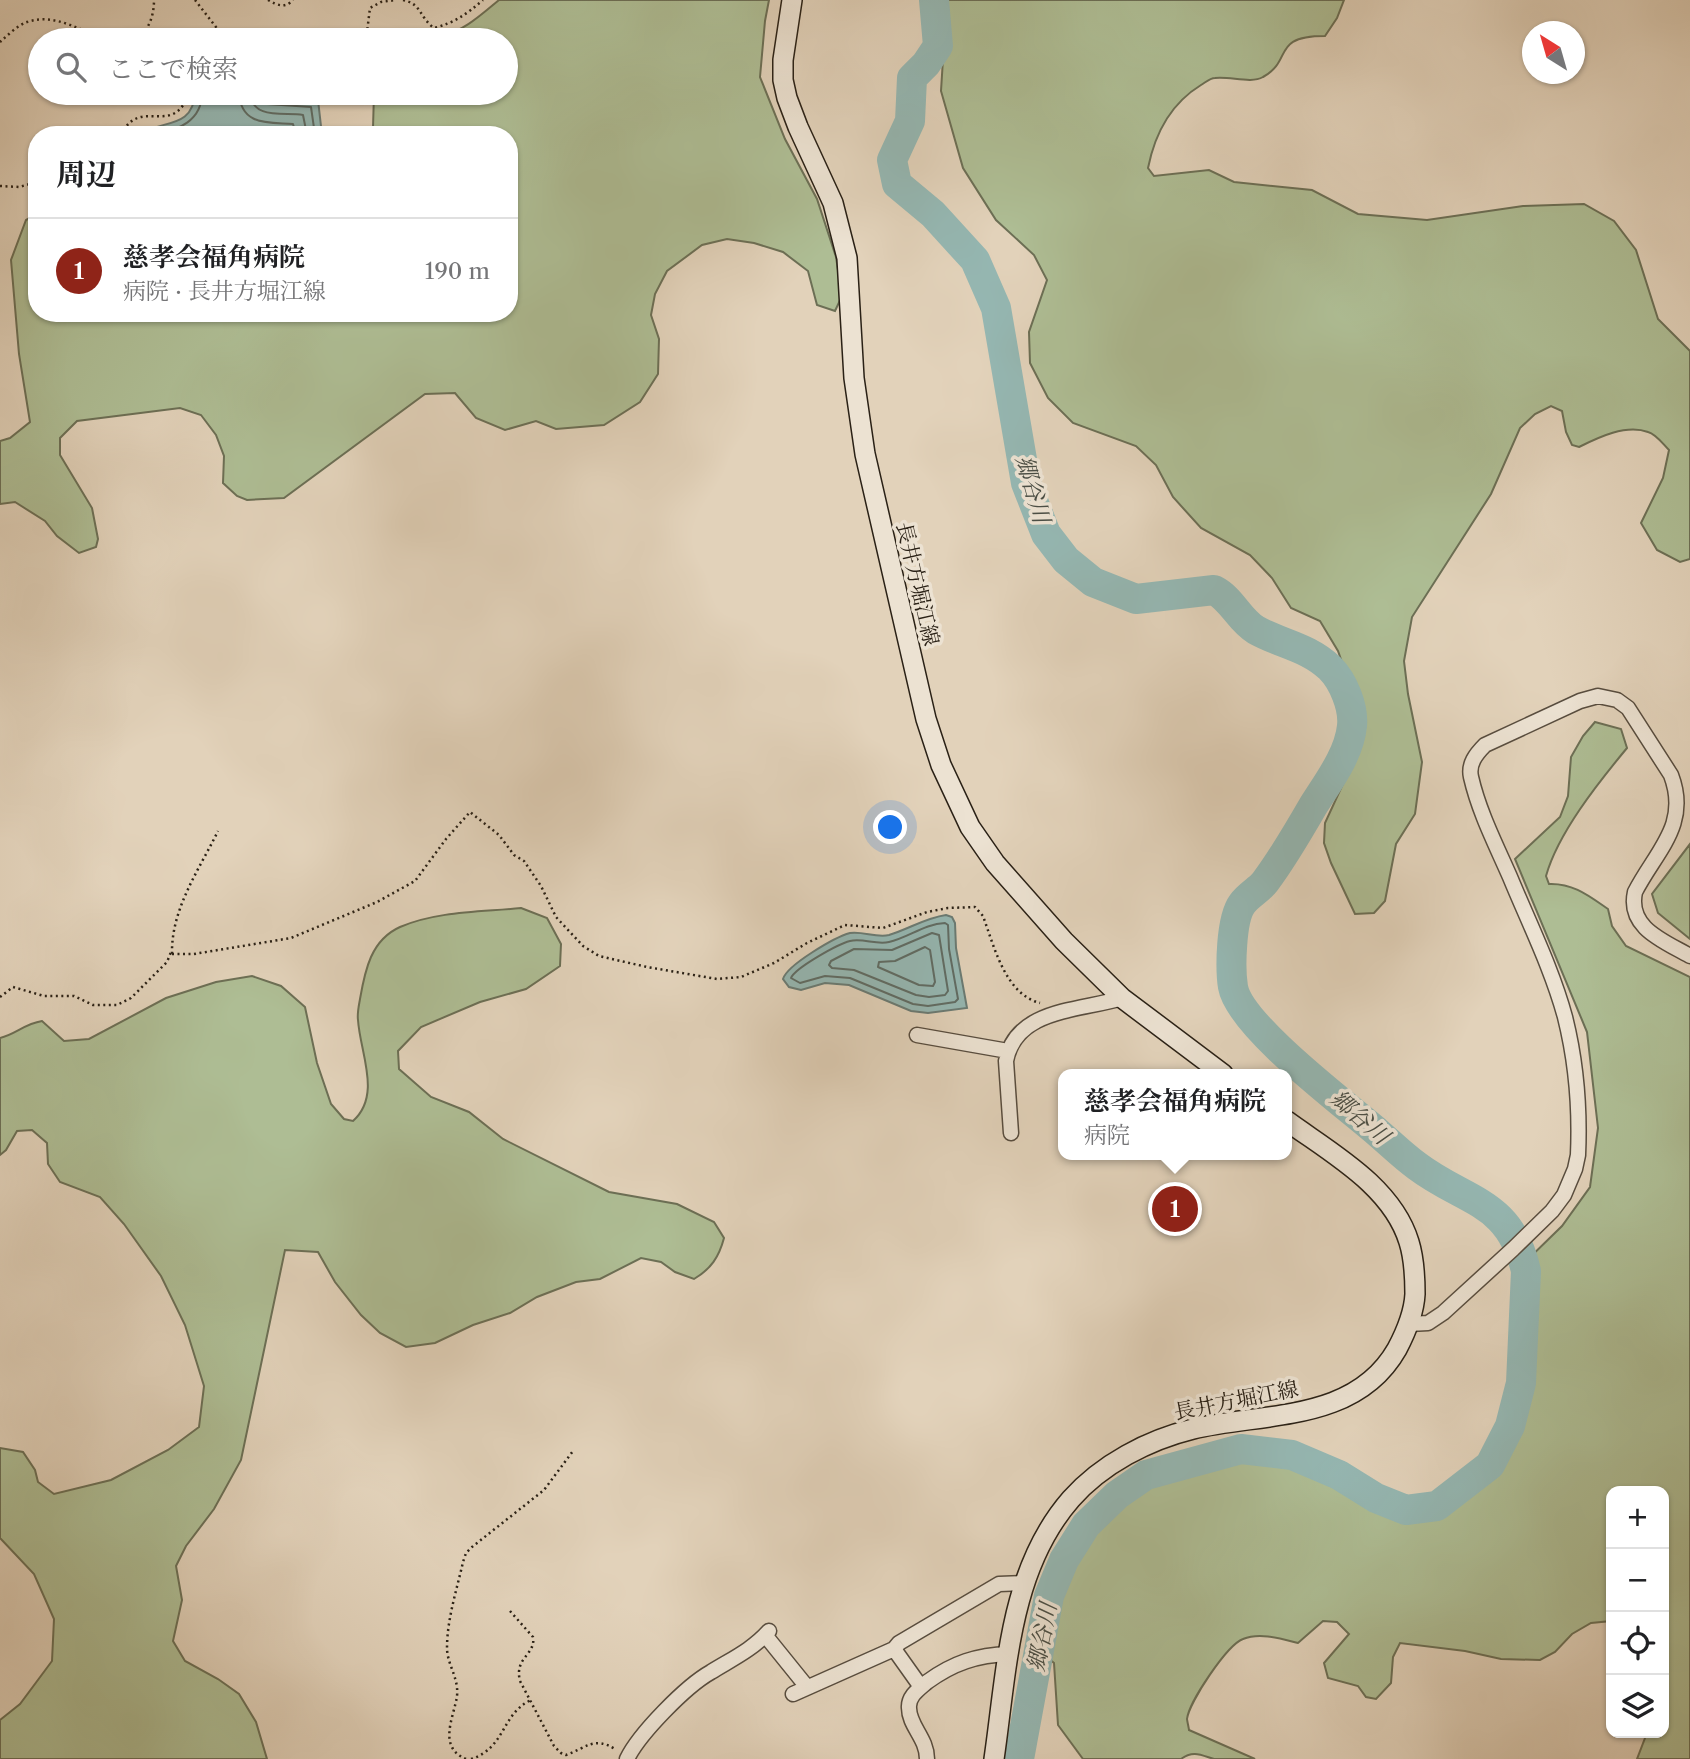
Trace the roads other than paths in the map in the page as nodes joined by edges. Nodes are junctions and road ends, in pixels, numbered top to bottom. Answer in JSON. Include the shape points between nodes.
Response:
{"nodes":[{"id":1,"x":792,"y":0,"type":"edge"},
{"id":2,"x":1690,"y":956,"type":"edge"},
{"id":3,"x":1122,"y":998,"type":"junction"},
{"id":4,"x":917,"y":1035,"type":"dead end"},
{"id":5,"x":1008,"y":1051,"type":"junction"},
{"id":6,"x":1216,"y":1069,"type":"edge"},
{"id":7,"x":1292,"y":1125,"type":"edge"},
{"id":8,"x":1011,"y":1133,"type":"dead end"},
{"id":9,"x":1409,"y":1324,"type":"junction"},
{"id":10,"x":1024,"y":1583,"type":"junction"},
{"id":11,"x":894,"y":1650,"type":"junction"},
{"id":12,"x":1009,"y":1654,"type":"junction"},
{"id":13,"x":807,"y":1687,"type":"junction"},
{"id":14,"x":921,"y":1687,"type":"junction"},
{"id":15,"x":793,"y":1694,"type":"dead end"},
{"id":16,"x":627,"y":1758,"type":"edge"},
{"id":17,"x":927,"y":1759,"type":"edge"},
{"id":18,"x":994,"y":1759,"type":"edge"}],
"edges":[{"from":1,"to":3,"type":"main road","name":"長井方堀江線","via":[[783,80],[798,127],[833,204],[847,258],[854,378],[865,454],[937,754],[970,827],[995,863]]},
{"from":2,"to":9,"type":"street","via":[[1653,935],[1636,915],[1635,892],[1674,833],[1681,803],[1671,775],[1628,708],[1598,696],[1580,701],[1497,737],[1475,754],[1470,775],[1565,1017],[1573,1055],[1578,1137],[1575,1170],[1552,1211],[1513,1250],[1443,1313],[1428,1323]]},
{"from":3,"to":5,"type":"street","via":[[1035,1020],[1019,1032]]},
{"from":3,"to":6,"type":"main road","name":"長井方堀江線"},
{"from":4,"to":5,"type":"street"},
{"from":5,"to":8,"type":"street"},
{"from":7,"to":9,"type":"main road","name":"長井方堀江線","via":[[1357,1171],[1397,1217],[1413,1263],[1415,1300]]},
{"from":9,"to":10,"type":"main road","name":"長井方堀江線","via":[[1382,1370],[1345,1398],[1294,1414],[1195,1429],[1150,1443],[1108,1468],[1058,1517],[1042,1539]]},
{"from":10,"to":11,"type":"street","via":[[999,1584]]},
{"from":10,"to":12,"type":"main road","name":"長井方堀江線"},
{"from":11,"to":13,"type":"street"},
{"from":11,"to":14,"type":"street"},
{"from":12,"to":14,"type":"street","via":[[958,1663]]},
{"from":12,"to":18,"type":"main road","name":"長井方堀江線"},
{"from":13,"to":15,"type":"street"},
{"from":13,"to":16,"type":"street","via":[[767,1633],[701,1679],[650,1727]]},
{"from":14,"to":17,"type":"street","via":[[908,1710],[923,1739]]}]}
